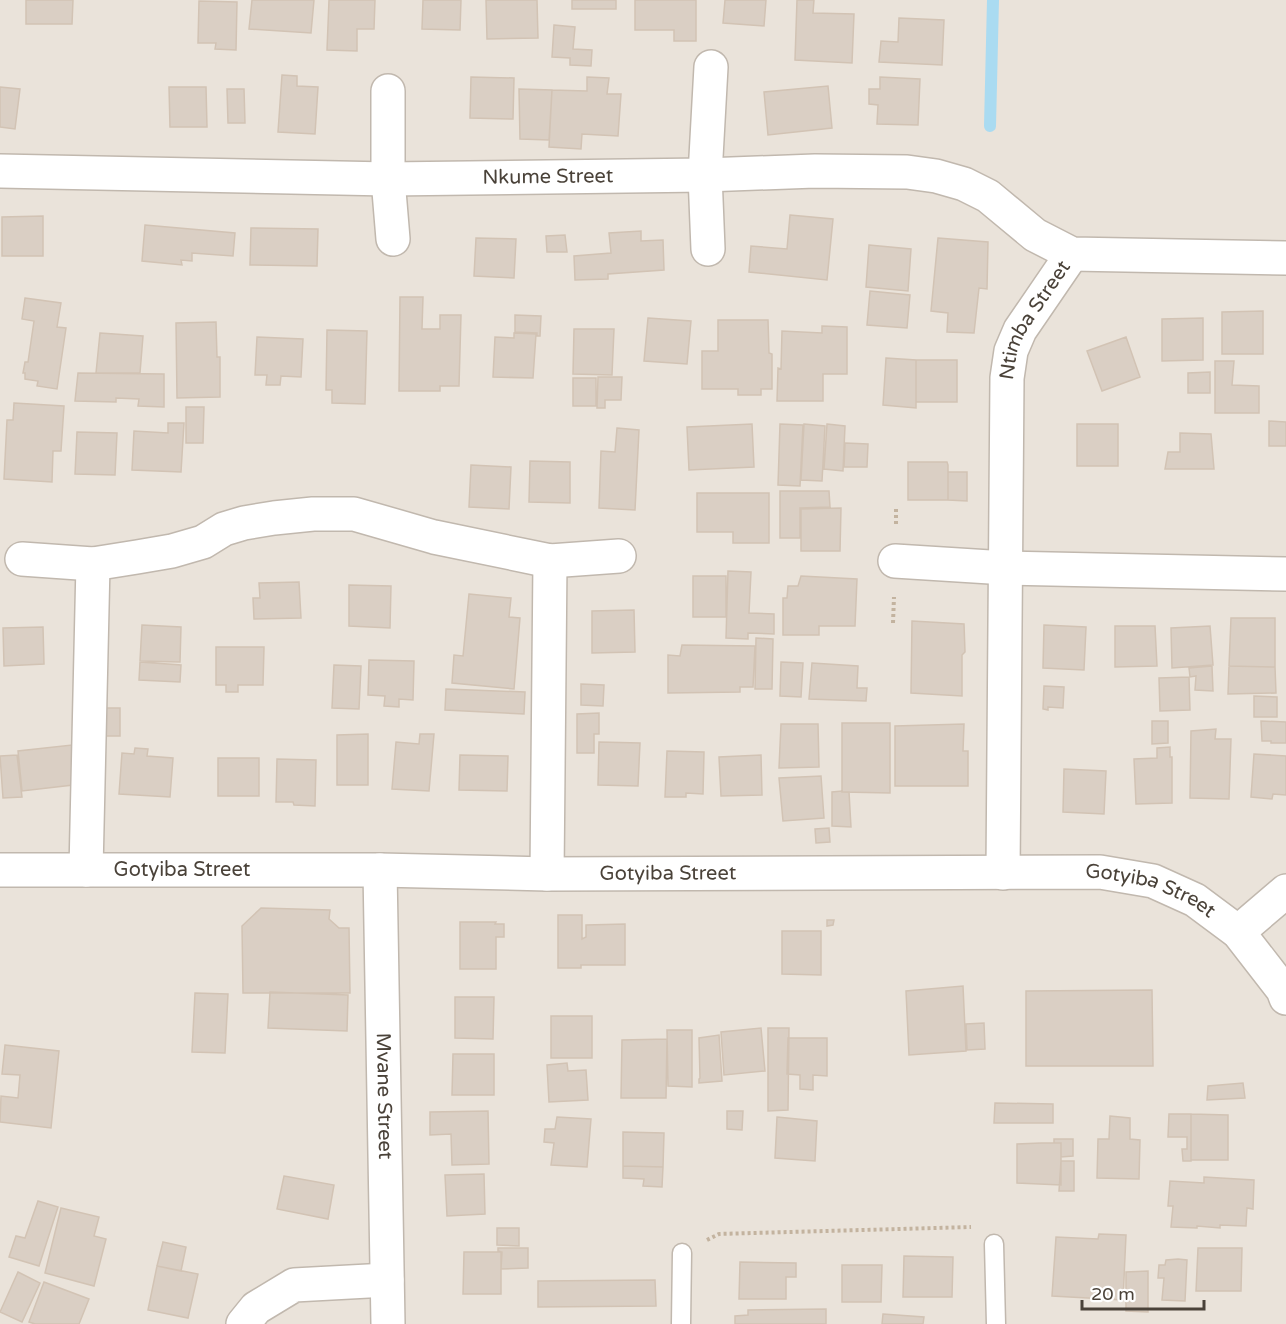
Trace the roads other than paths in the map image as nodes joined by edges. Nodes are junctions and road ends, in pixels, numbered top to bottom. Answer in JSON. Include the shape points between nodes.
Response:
{"nodes":[{"id":1,"x":711,"y":67,"type":"dead end"},
{"id":2,"x":388,"y":91,"type":"dead end"},
{"id":3,"x":0,"y":171,"type":"edge"},
{"id":4,"x":705,"y":175,"type":"junction"},
{"id":5,"x":388,"y":179,"type":"junction"},
{"id":6,"x":393,"y":238,"type":"dead end"},
{"id":7,"x":708,"y":249,"type":"dead end"},
{"id":8,"x":1072,"y":254,"type":"junction"},
{"id":9,"x":1286,"y":258,"type":"edge"},
{"id":10,"x":619,"y":556,"type":"dead end"},
{"id":11,"x":22,"y":559,"type":"dead end"},
{"id":12,"x":550,"y":561,"type":"junction"},
{"id":13,"x":895,"y":561,"type":"dead end"},
{"id":14,"x":93,"y":564,"type":"junction"},
{"id":15,"x":1006,"y":568,"type":"junction"},
{"id":16,"x":1286,"y":574,"type":"edge"},
{"id":17,"x":0,"y":870,"type":"edge"},
{"id":18,"x":86,"y":870,"type":"junction"},
{"id":19,"x":380,"y":870,"type":"junction"},
{"id":20,"x":1004,"y":873,"type":"junction"},
{"id":21,"x":547,"y":874,"type":"junction"},
{"id":22,"x":1286,"y":891,"type":"edge"},
{"id":23,"x":1238,"y":932,"type":"junction"},
{"id":24,"x":1286,"y":998,"type":"edge"},
{"id":25,"x":994,"y":1244,"type":"road end"},
{"id":26,"x":682,"y":1253,"type":"road end"},
{"id":27,"x":387,"y":1280,"type":"junction"},
{"id":28,"x":243,"y":1324,"type":"edge"},
{"id":29,"x":388,"y":1324,"type":"edge"},
{"id":30,"x":681,"y":1324,"type":"edge"},
{"id":31,"x":996,"y":1324,"type":"edge"}],
"edges":[{"from":1,"to":4,"type":"street"},
{"from":2,"to":5,"type":"street"},
{"from":3,"to":5,"type":"street","name":"Nkume Street"},
{"from":4,"to":5,"type":"street","name":"Nkume Street"},
{"from":4,"to":7,"type":"street"},
{"from":4,"to":8,"type":"street","name":"Nkume Street","via":[[815,171],[936,176],[988,196],[1035,235]]},
{"from":5,"to":6,"type":"street"},
{"from":8,"to":9,"type":"street","name":"Ntimba Street"},
{"from":8,"to":15,"type":"street","name":"Ntimba Street","via":[[1026,321],[1011,351],[1007,378]]},
{"from":10,"to":12,"type":"street"},
{"from":11,"to":14,"type":"street"},
{"from":12,"to":14,"type":"street","via":[[434,537],[354,514],[313,514],[244,523],[172,551]]},
{"from":12,"to":21,"type":"street"},
{"from":13,"to":15,"type":"street"},
{"from":14,"to":18,"type":"street"},
{"from":15,"to":16,"type":"street"},
{"from":15,"to":20,"type":"street","name":"Ntimba Street"},
{"from":17,"to":18,"type":"street","name":"Gotyiba Street"},
{"from":18,"to":19,"type":"street","name":"Gotyiba Street"},
{"from":19,"to":21,"type":"street","name":"Gotyiba Street"},
{"from":19,"to":27,"type":"street","name":"Mvane Street"},
{"from":20,"to":21,"type":"street","name":"Gotyiba Street"},
{"from":20,"to":23,"type":"street","name":"Gotyiba Street","via":[[1100,872],[1153,881],[1195,900]]},
{"from":22,"to":23,"type":"street"},
{"from":23,"to":24,"type":"street","name":"Gotyiba Street"},
{"from":25,"to":31,"type":"lane"},
{"from":26,"to":30,"type":"lane"},
{"from":27,"to":28,"type":"street","via":[[294,1285],[256,1308]]},
{"from":27,"to":29,"type":"street","name":"Mvane Street"}]}
